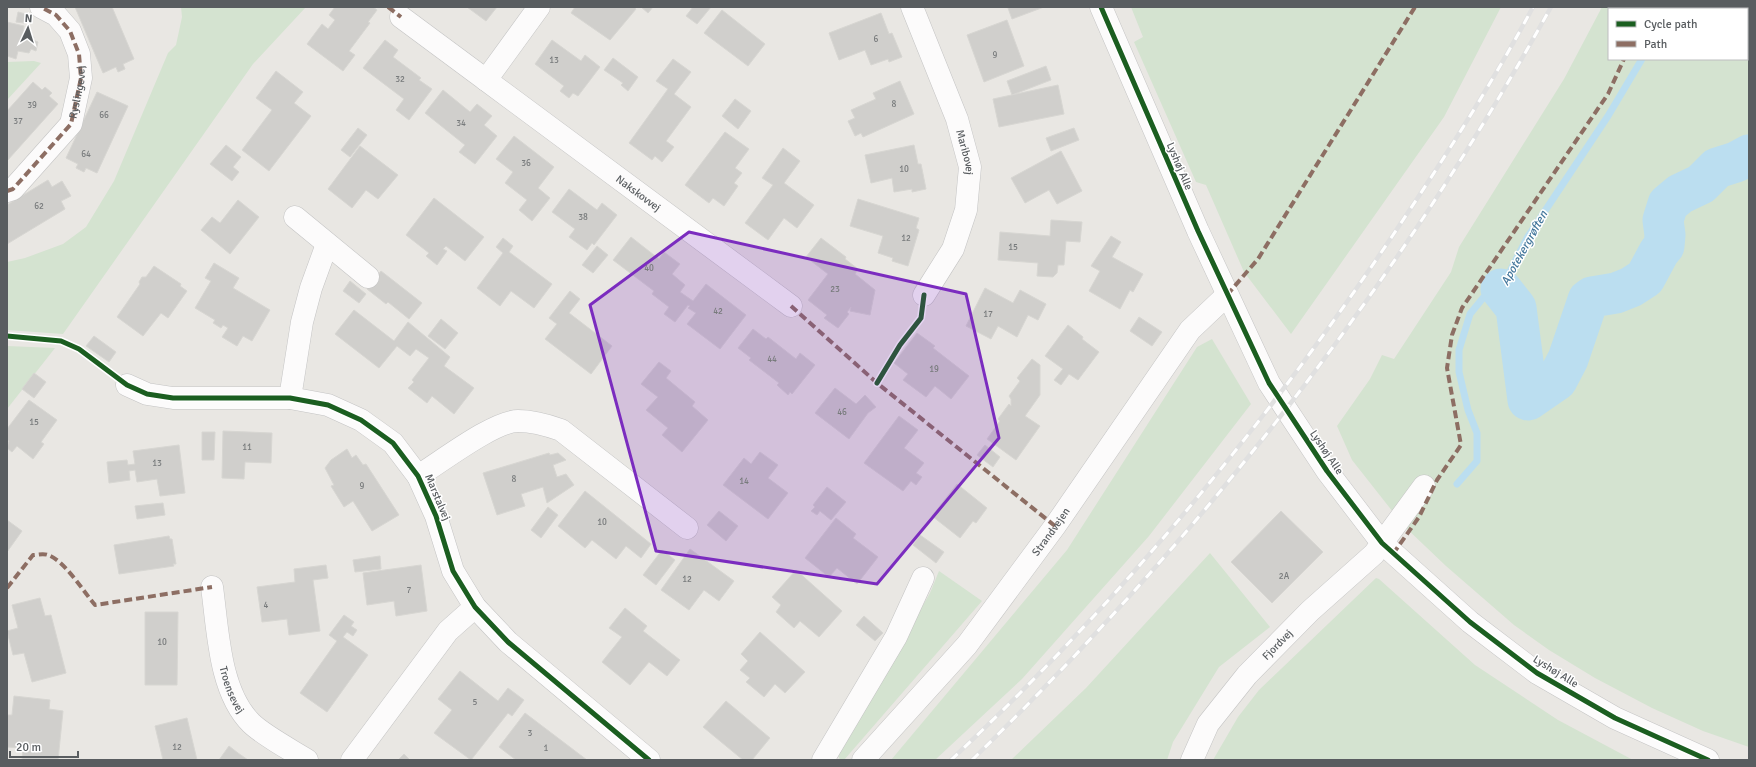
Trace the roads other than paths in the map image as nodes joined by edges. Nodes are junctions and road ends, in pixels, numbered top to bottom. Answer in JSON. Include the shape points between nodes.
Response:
{"nodes":[{"id":1,"x":41,"y":7,"type":"edge"},
{"id":2,"x":539,"y":7,"type":"edge"},
{"id":3,"x":912,"y":7,"type":"edge"},
{"id":4,"x":1101,"y":7,"type":"edge"},
{"id":5,"x":401,"y":17,"type":"dead end"},
{"id":6,"x":486,"y":80,"type":"junction"},
{"id":7,"x":7,"y":191,"type":"edge"},
{"id":8,"x":295,"y":217,"type":"dead end"},
{"id":9,"x":327,"y":244,"type":"junction"},
{"id":10,"x":368,"y":276,"type":"dead end"},
{"id":11,"x":924,"y":295,"type":"dead end"},
{"id":12,"x":1227,"y":295,"type":"junction"},
{"id":13,"x":791,"y":306,"type":"dead end"},
{"id":14,"x":127,"y":385,"type":"dead end"},
{"id":15,"x":290,"y":398,"type":"junction"},
{"id":16,"x":418,"y":476,"type":"junction"},
{"id":17,"x":1424,"y":486,"type":"dead end"},
{"id":18,"x":687,"y":528,"type":"dead end"},
{"id":19,"x":1382,"y":543,"type":"junction"},
{"id":20,"x":923,"y":578,"type":"dead end"},
{"id":21,"x":212,"y":587,"type":"dead end"},
{"id":22,"x":475,"y":607,"type":"junction"},
{"id":23,"x":307,"y":760,"type":"edge"},
{"id":24,"x":352,"y":760,"type":"edge"},
{"id":25,"x":649,"y":760,"type":"edge"},
{"id":26,"x":822,"y":760,"type":"edge"},
{"id":27,"x":863,"y":760,"type":"edge"},
{"id":28,"x":1192,"y":760,"type":"edge"},
{"id":29,"x":1708,"y":760,"type":"edge"}],
"edges":[{"from":1,"to":7,"type":"street","name":"Ryslingevej","via":[[56,15],[70,31],[79,54],[81,78],[71,124],[13,189]]},
{"from":2,"to":6,"type":"street"},
{"from":3,"to":11,"type":"street","name":"Maribovej","via":[[957,119],[970,167],[966,210],[953,249]]},
{"from":4,"to":12,"type":"street","name":"Lyshøj Alle"},
{"from":5,"to":6,"type":"street","name":"Nakskovvej"},
{"from":6,"to":13,"type":"street","name":"Nakskovvej"},
{"from":8,"to":9,"type":"street"},
{"from":9,"to":10,"type":"street"},
{"from":9,"to":15,"type":"street","via":[[302,322]]},
{"from":12,"to":19,"type":"street","name":"Lyshøj Alle","via":[[1269,383],[1326,471]]},
{"from":12,"to":27,"type":"street","name":"Strandvejen","via":[[1190,330],[1055,526],[967,645]]},
{"from":14,"to":15,"type":"street","name":"Marstalvej","via":[[147,394],[173,398]]},
{"from":15,"to":16,"type":"street","name":"Marstalvej","via":[[328,405],[361,420],[393,443]]},
{"from":16,"to":18,"type":"street","name":"Marstalvej","via":[[498,425],[517,421],[541,423],[561,430]]},
{"from":16,"to":22,"type":"street","name":"Marstalvej","via":[[436,516],[453,570]]},
{"from":17,"to":19,"type":"street","name":"Fjordvej"},
{"from":19,"to":28,"type":"street","name":"Fjordvej","via":[[1374,554],[1310,611],[1247,675],[1208,724]]},
{"from":19,"to":29,"type":"street","name":"Lyshøj Alle","via":[[1470,622],[1537,673],[1615,718]]},
{"from":20,"to":26,"type":"street","via":[[896,637]]},
{"from":21,"to":23,"type":"street","name":"Troensevej","via":[[226,679],[237,705],[252,723]]},
{"from":22,"to":24,"type":"street","via":[[448,631]]},
{"from":22,"to":25,"type":"street","name":"Marstalvej","via":[[508,642]]}]}
